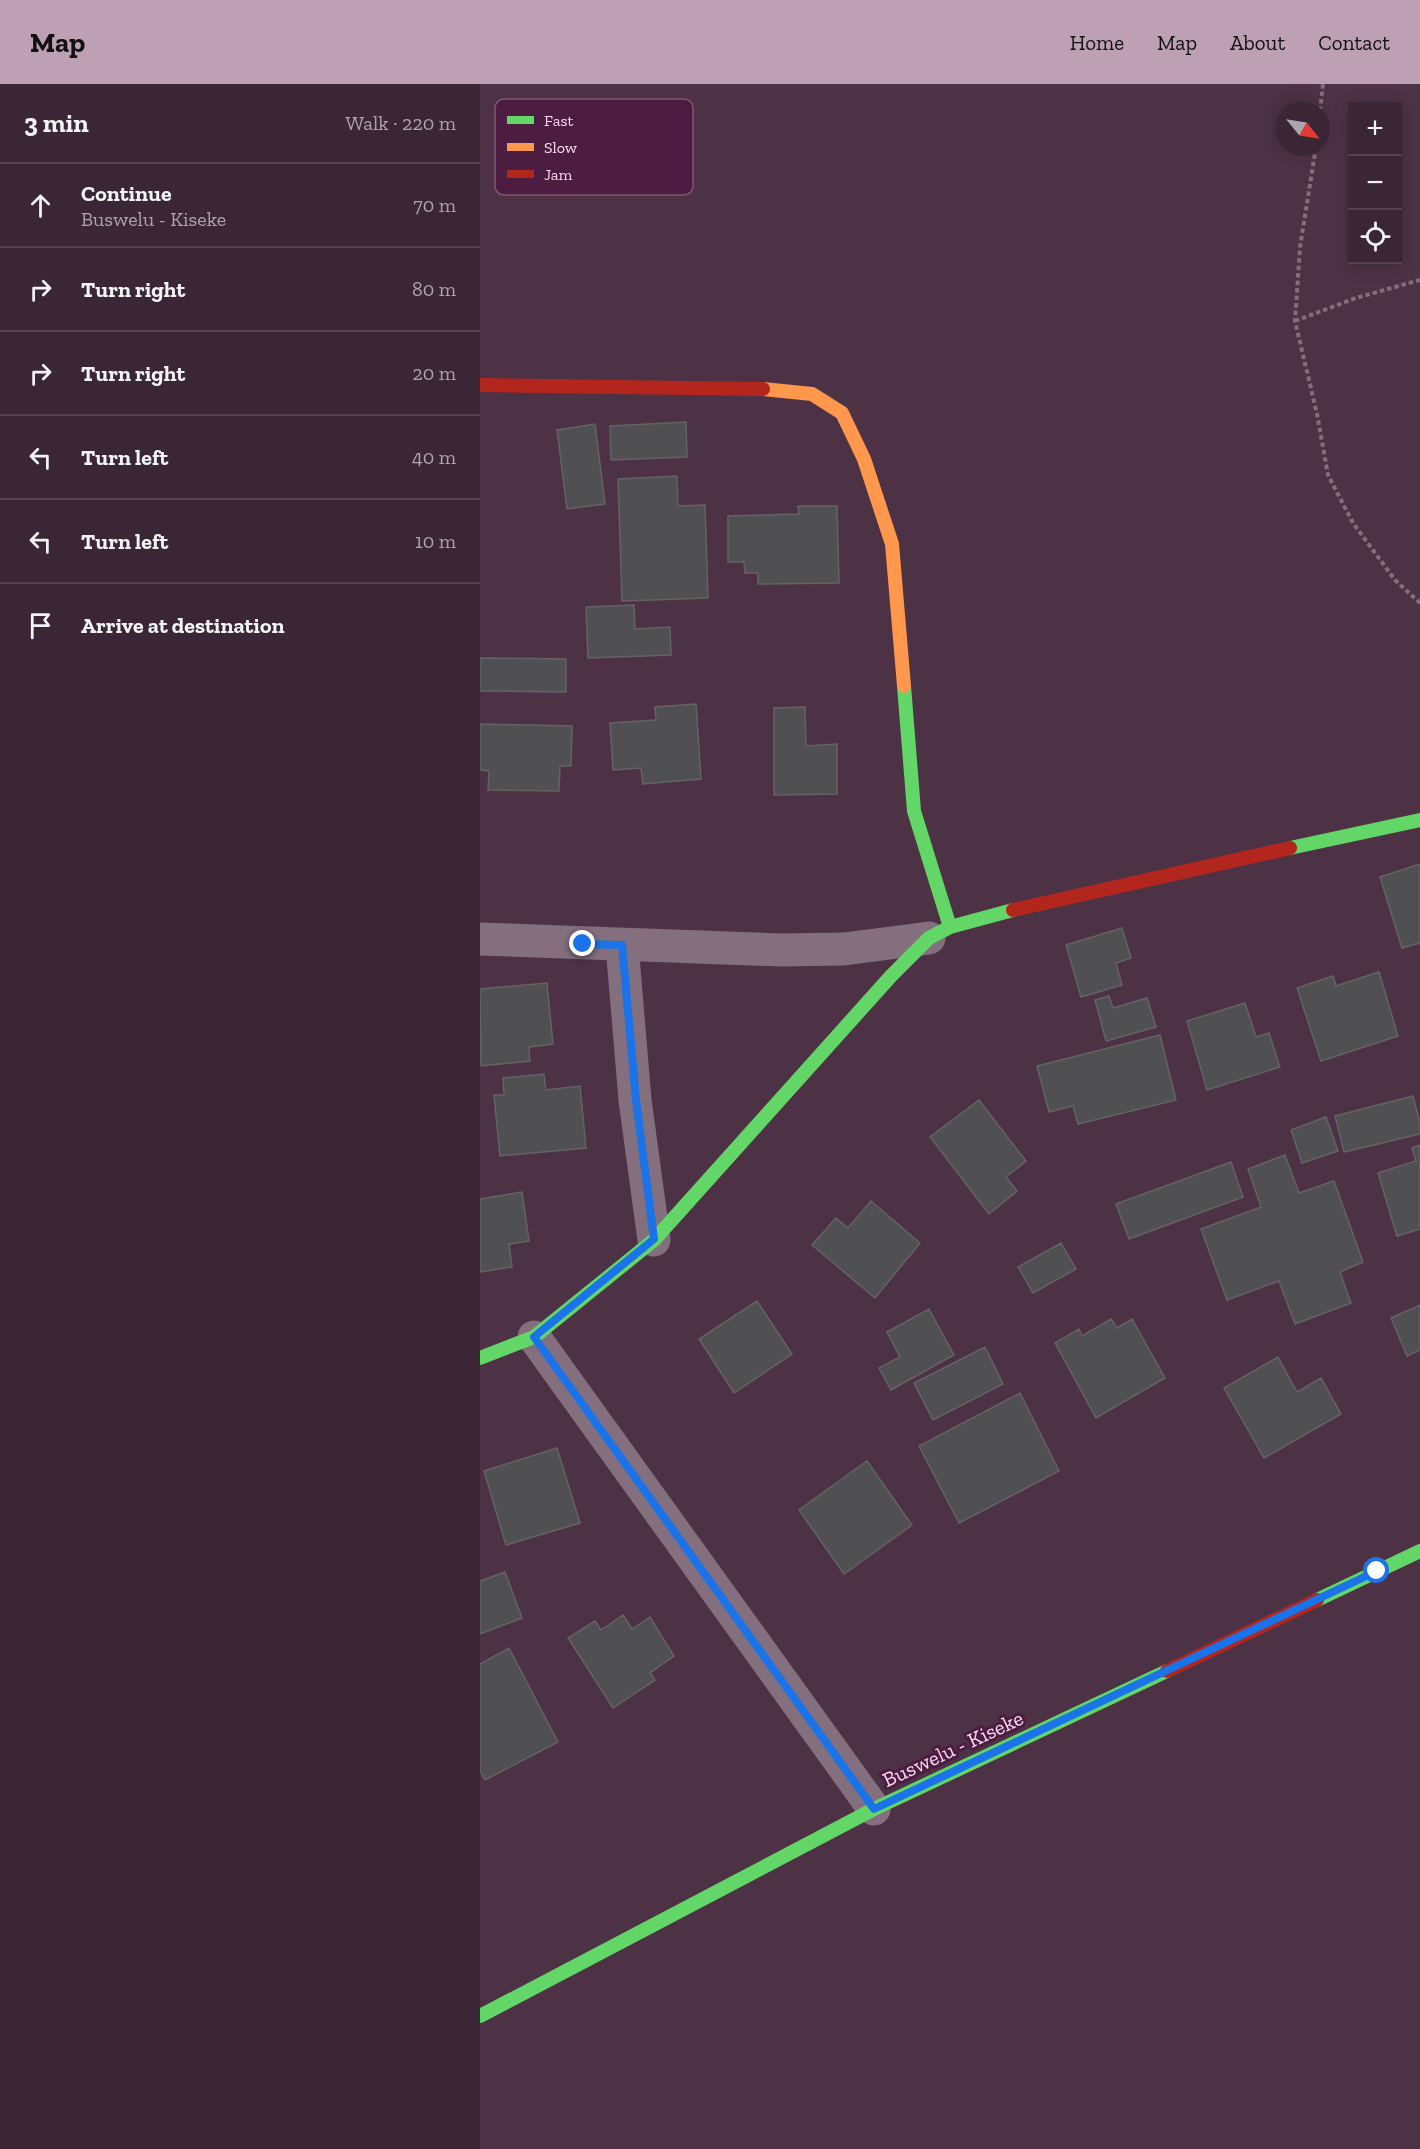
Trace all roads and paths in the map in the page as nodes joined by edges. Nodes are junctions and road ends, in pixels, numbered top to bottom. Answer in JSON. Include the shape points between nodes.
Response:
{"nodes":[{"id":1,"x":1323,"y":84,"type":"edge"},
{"id":2,"x":1321,"y":102,"type":"edge"},
{"id":3,"x":1315,"y":156,"type":"edge"},
{"id":4,"x":1420,"y":280,"type":"edge"},
{"id":5,"x":1295,"y":321,"type":"junction"},
{"id":6,"x":480,"y":385,"type":"edge"},
{"id":7,"x":1420,"y":603,"type":"edge"},
{"id":8,"x":1420,"y":820,"type":"edge"},
{"id":9,"x":939,"y":933,"type":"junction"},
{"id":10,"x":480,"y":939,"type":"edge"},
{"id":11,"x":622,"y":945,"type":"junction"},
{"id":12,"x":654,"y":1239,"type":"junction"},
{"id":13,"x":534,"y":1337,"type":"junction"},
{"id":14,"x":480,"y":1358,"type":"edge"},
{"id":15,"x":1420,"y":1551,"type":"edge"},
{"id":16,"x":874,"y":1809,"type":"junction"},
{"id":17,"x":480,"y":2016,"type":"edge"}],
"edges":[{"from":1,"to":2,"type":"path"},
{"from":3,"to":5,"type":"path","via":[[1300,247]]},
{"from":4,"to":5,"type":"path"},
{"from":5,"to":7,"type":"path","via":[[1328,475],[1353,523],[1395,580]]},
{"from":6,"to":9,"type":"street","via":[[776,389],[812,394],[842,413],[864,459],[891,544],[914,811]]},
{"from":8,"to":9,"type":"street","via":[[1037,903]]},
{"from":9,"to":11,"type":"street","via":[[844,949]]},
{"from":9,"to":12,"type":"street","via":[[891,976]]},
{"from":10,"to":11,"type":"street"},
{"from":11,"to":12,"type":"street"},
{"from":12,"to":13,"type":"street"},
{"from":13,"to":14,"type":"street"},
{"from":13,"to":16,"type":"street"},
{"from":15,"to":16,"type":"street","name":"Buswelu - Kiseke"},
{"from":16,"to":17,"type":"street","name":"Buswelu - Kiseke"}]}
